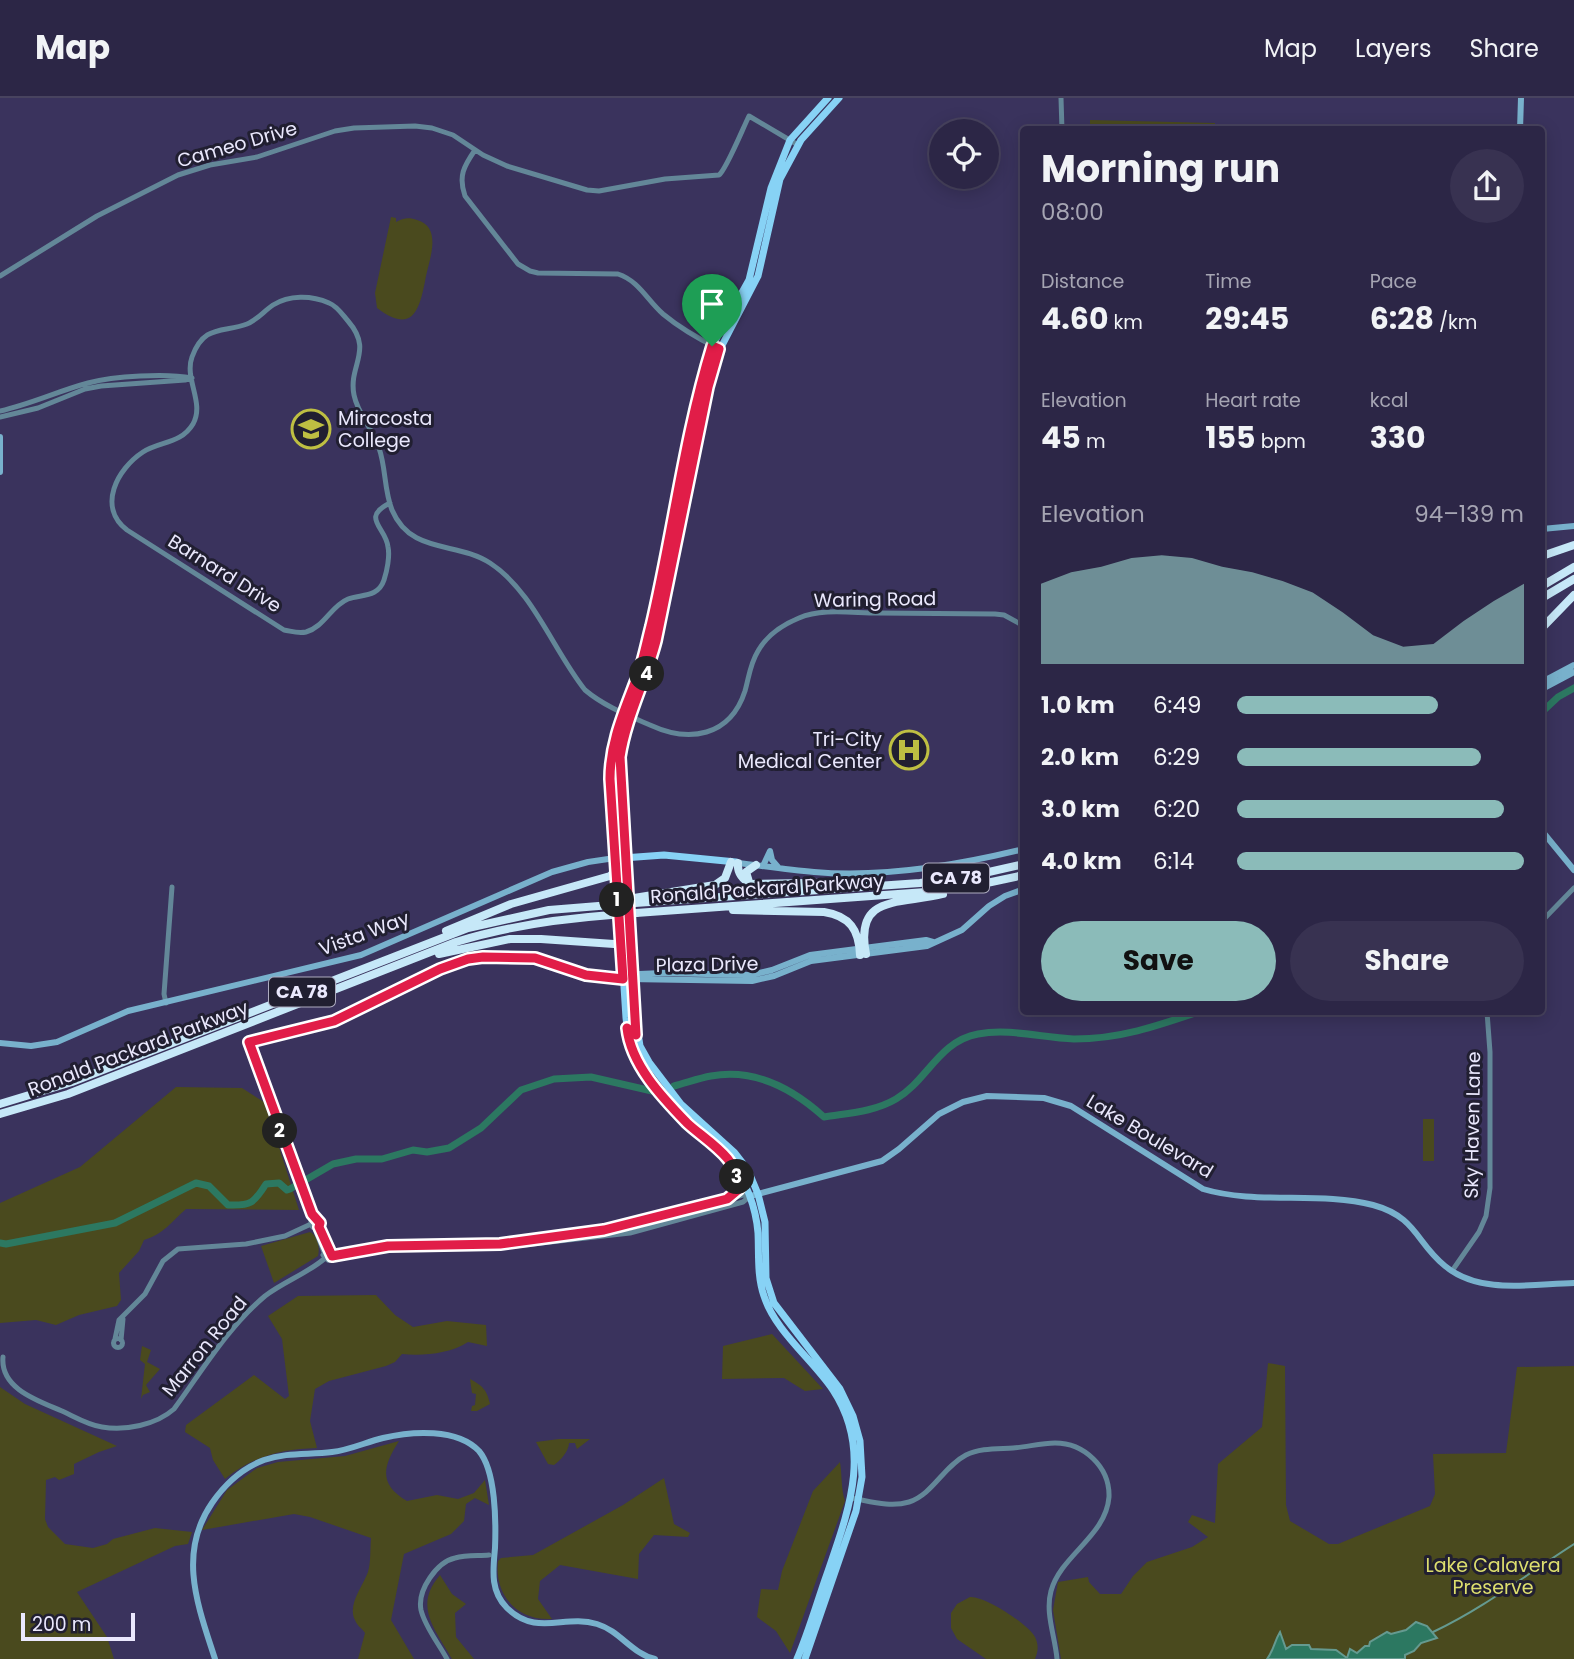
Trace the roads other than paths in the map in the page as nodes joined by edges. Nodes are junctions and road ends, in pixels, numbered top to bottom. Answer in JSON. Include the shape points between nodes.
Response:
{"nodes":[{"id":1,"x":1061,"y":98,"type":"edge"},
{"id":2,"x":1521,"y":98,"type":"edge"},
{"id":3,"x":834,"y":99,"type":"edge"},
{"id":4,"x":1062,"y":126,"type":"edge"},
{"id":5,"x":1520,"y":126,"type":"edge"},
{"id":6,"x":790,"y":140,"type":"junction"},
{"id":7,"x":798,"y":145,"type":"junction"},
{"id":8,"x":475,"y":150,"type":"junction"},
{"id":9,"x":29,"y":254,"type":"junction"},
{"id":10,"x":20,"y":263,"type":"junction"},
{"id":11,"x":0,"y":276,"type":"edge"},
{"id":12,"x":716,"y":347,"type":"junction"},
{"id":13,"x":190,"y":363,"type":"junction"},
{"id":14,"x":170,"y":377,"type":"junction"},
{"id":15,"x":192,"y":378,"type":"junction"},
{"id":16,"x":0,"y":411,"type":"edge"},
{"id":17,"x":0,"y":417,"type":"edge"},
{"id":18,"x":0,"y":437,"type":"edge"},
{"id":19,"x":0,"y":472,"type":"edge"},
{"id":20,"x":390,"y":503,"type":"junction"},
{"id":21,"x":1574,"y":526,"type":"edge"},
{"id":22,"x":1545,"y":529,"type":"edge"},
{"id":23,"x":1574,"y":545,"type":"edge"},
{"id":24,"x":1545,"y":555,"type":"edge"},
{"id":25,"x":1574,"y":567,"type":"edge"},
{"id":26,"x":1574,"y":579,"type":"edge"},
{"id":27,"x":1545,"y":584,"type":"edge"},
{"id":28,"x":1574,"y":595,"type":"edge"},
{"id":29,"x":1545,"y":596,"type":"edge"},
{"id":30,"x":1020,"y":624,"type":"edge"},
{"id":31,"x":1545,"y":625,"type":"edge"},
{"id":32,"x":1574,"y":665,"type":"edge"},
{"id":33,"x":1574,"y":672,"type":"edge"},
{"id":34,"x":1545,"y":680,"type":"edge"},
{"id":35,"x":1545,"y":688,"type":"edge"},
{"id":36,"x":627,"y":715,"type":"junction"},
{"id":37,"x":1545,"y":834,"type":"edge"},
{"id":38,"x":1020,"y":850,"type":"edge"},
{"id":39,"x":625,"y":857,"type":"junction"},
{"id":40,"x":615,"y":858,"type":"junction"},
{"id":41,"x":735,"y":862,"type":"junction"},
{"id":42,"x":760,"y":865,"type":"junction"},
{"id":43,"x":1020,"y":865,"type":"edge"},
{"id":44,"x":778,"y":867,"type":"junction"},
{"id":45,"x":616,"y":870,"type":"junction"},
{"id":46,"x":1574,"y":870,"type":"edge"},
{"id":47,"x":1020,"y":876,"type":"edge"},
{"id":48,"x":751,"y":884,"type":"junction"},
{"id":49,"x":888,"y":884,"type":"junction"},
{"id":50,"x":982,"y":884,"type":"junction"},
{"id":51,"x":172,"y":887,"type":"dead end"},
{"id":52,"x":1574,"y":888,"type":"edge"},
{"id":53,"x":1020,"y":890,"type":"edge"},
{"id":54,"x":635,"y":900,"type":"junction"},
{"id":55,"x":716,"y":907,"type":"junction"},
{"id":56,"x":1545,"y":918,"type":"edge"},
{"id":57,"x":630,"y":938,"type":"junction"},
{"id":58,"x":620,"y":944,"type":"junction"},
{"id":59,"x":863,"y":952,"type":"junction"},
{"id":60,"x":403,"y":953,"type":"junction"},
{"id":61,"x":422,"y":955,"type":"junction"},
{"id":62,"x":632,"y":978,"type":"junction"},
{"id":63,"x":623,"y":979,"type":"junction"},
{"id":64,"x":166,"y":1003,"type":"junction"},
{"id":65,"x":1487,"y":1015,"type":"edge"},
{"id":66,"x":627,"y":1028,"type":"junction"},
{"id":67,"x":636,"y":1035,"type":"junction"},
{"id":68,"x":629,"y":1041,"type":"junction"},
{"id":69,"x":0,"y":1044,"type":"edge"},
{"id":70,"x":640,"y":1046,"type":"junction"},
{"id":71,"x":0,"y":1104,"type":"edge"},
{"id":72,"x":670,"y":1105,"type":"junction"},
{"id":73,"x":0,"y":1114,"type":"edge"},
{"id":74,"x":700,"y":1122,"type":"junction"},
{"id":75,"x":726,"y":1157,"type":"junction"},
{"id":76,"x":758,"y":1194,"type":"junction"},
{"id":77,"x":749,"y":1197,"type":"junction"},
{"id":78,"x":727,"y":1199,"type":"junction"},
{"id":79,"x":314,"y":1225,"type":"junction"},
{"id":80,"x":500,"y":1244,"type":"junction"},
{"id":81,"x":327,"y":1254,"type":"junction"},
{"id":82,"x":759,"y":1271,"type":"junction"},
{"id":83,"x":1452,"y":1271,"type":"junction"},
{"id":84,"x":1574,"y":1283,"type":"edge"},
{"id":85,"x":767,"y":1284,"type":"junction"},
{"id":86,"x":118,"y":1339,"type":"dead end"},
{"id":87,"x":3,"y":1357,"type":"dead end"},
{"id":88,"x":854,"y":1499,"type":"junction"},
{"id":89,"x":489,"y":1555,"type":"dead end"},
{"id":90,"x":215,"y":1659,"type":"edge"},
{"id":91,"x":447,"y":1659,"type":"edge"},
{"id":92,"x":655,"y":1659,"type":"edge"},
{"id":93,"x":797,"y":1659,"type":"edge"},
{"id":94,"x":805,"y":1659,"type":"edge"},
{"id":95,"x":1057,"y":1659,"type":"edge"}],
"edges":[{"from":1,"to":4,"type":"street"},
{"from":2,"to":5,"type":"main road"},
{"from":3,"to":6,"type":"main road"},
{"from":3,"to":7,"type":"main road"},
{"from":6,"to":7,"type":"street"},
{"from":6,"to":8,"type":"street","name":"Cameo Drive","via":[[749,116],[719,175],[599,191],[507,166]]},
{"from":6,"to":12,"type":"main road","via":[[771,188],[749,279]]},
{"from":7,"to":12,"type":"main road","via":[[780,179],[758,276]]},
{"from":8,"to":9,"type":"street","name":"Cameo Drive","via":[[432,128],[335,131],[257,157],[178,175]]},
{"from":8,"to":12,"type":"street","via":[[461,174],[465,196],[521,267],[538,274],[626,277],[682,330]]},
{"from":9,"to":10,"type":"street","name":"Cameo Drive"},
{"from":9,"to":10,"type":"street"},
{"from":10,"to":11,"type":"street","name":"Cameo Drive"},
{"from":12,"to":36,"type":"main road","via":[[699,391],[651,625]]},
{"from":13,"to":14,"type":"street","via":[[182,373]]},
{"from":13,"to":15,"type":"street","name":"Barnard Drive"},
{"from":13,"to":20,"type":"street","via":[[208,335],[248,323],[291,298],[311,298],[335,306],[358,334],[361,350],[354,396],[380,449]]},
{"from":14,"to":15,"type":"street"},
{"from":14,"to":16,"type":"street","via":[[92,382]]},
{"from":15,"to":17,"type":"street","via":[[85,389]]},
{"from":15,"to":20,"type":"street","name":"Barnard Drive","via":[[198,409],[192,426],[183,437],[150,448],[131,462],[112,490],[113,513],[121,525],[238,601],[296,633],[319,626],[348,599],[378,590],[388,548],[376,516]]},
{"from":18,"to":19,"type":"main road"},
{"from":20,"to":36,"type":"street","via":[[398,521],[414,537],[477,555],[504,573],[585,690]]},
{"from":21,"to":22,"type":"main road"},
{"from":23,"to":24,"type":"highway"},
{"from":25,"to":27,"type":"highway"},
{"from":26,"to":29,"type":"highway"},
{"from":28,"to":31,"type":"highway"},
{"from":30,"to":36,"type":"street","name":"Waring Road","via":[[995,614],[832,612],[802,616],[781,627],[759,648],[737,708],[718,727],[701,734],[675,735]]},
{"from":32,"to":34,"type":"main road"},
{"from":33,"to":35,"type":"main road"},
{"from":36,"to":39,"type":"main road","via":[[619,773]]},
{"from":36,"to":40,"type":"main road","via":[[616,729],[610,766]]},
{"from":37,"to":46,"type":"main road"},
{"from":38,"to":44,"type":"main road","via":[[909,870],[828,873]]},
{"from":39,"to":40,"type":"main road","name":"Vista Way"},
{"from":39,"to":41,"type":"main road","name":"Vista Way","via":[[664,855]]},
{"from":39,"to":57,"type":"main road"},
{"from":40,"to":45,"type":"main road"},
{"from":40,"to":64,"type":"main road","name":"Vista Way","via":[[552,872],[361,955]]},
{"from":41,"to":42,"type":"main road"},
{"from":41,"to":48,"type":"highway"},
{"from":41,"to":54,"type":"highway","via":[[715,885]]},
{"from":42,"to":44,"type":"main road"},
{"from":42,"to":44,"type":"main road","via":[[770,851]]},
{"from":42,"to":48,"type":"highway","via":[[746,872]]},
{"from":43,"to":49,"type":"highway","name":"Ronald Packard Parkway","number":"CA 78","via":[[946,880]]},
{"from":45,"to":58,"type":"main road"},
{"from":45,"to":60,"type":"highway","via":[[610,876],[510,904]]},
{"from":47,"to":50,"type":"highway","name":"Ronald Packard Parkway","number":"CA 78"},
{"from":48,"to":49,"type":"highway"},
{"from":49,"to":54,"type":"highway","name":"Ronald Packard Parkway","number":"CA 78"},
{"from":50,"to":55,"type":"highway","name":"Ronald Packard Parkway","number":"CA 78"},
{"from":50,"to":59,"type":"highway","via":[[878,907],[866,919]]},
{"from":51,"to":64,"type":"street"},
{"from":52,"to":56,"type":"street"},
{"from":53,"to":59,"type":"main road","name":"Plaza Drive","via":[[989,906],[962,930],[927,946]]},
{"from":54,"to":60,"type":"highway","name":"Ronald Packard Parkway","number":"CA 78","bridge":true,"via":[[508,918]]},
{"from":55,"to":59,"type":"highway","via":[[838,915],[854,927]]},
{"from":55,"to":61,"type":"highway","name":"Ronald Packard Parkway","number":"CA 78","bridge":true,"via":[[546,921],[498,930]]},
{"from":57,"to":58,"type":"highway"},
{"from":57,"to":62,"type":"main road"},
{"from":58,"to":61,"type":"highway","via":[[518,938]]},
{"from":58,"to":63,"type":"main road"},
{"from":59,"to":62,"type":"main road","name":"Plaza Drive","via":[[810,955],[742,982],[691,976]]},
{"from":60,"to":71,"type":"highway","name":"Ronald Packard Parkway","number":"CA 78","via":[[72,1082]]},
{"from":61,"to":73,"type":"highway","name":"Ronald Packard Parkway","number":"CA 78","via":[[68,1094]]},
{"from":62,"to":63,"type":"main road","name":"Plaza Drive"},
{"from":62,"to":67,"type":"main road"},
{"from":63,"to":66,"type":"main road"},
{"from":63,"to":79,"type":"street","via":[[586,975],[535,958],[468,959],[334,1021],[249,1042]]},
{"from":64,"to":69,"type":"main road","name":"Vista Way","via":[[115,1015],[57,1042]]},
{"from":65,"to":83,"type":"street","name":"Sky Haven Lane","via":[[1490,1188],[1479,1232]]},
{"from":66,"to":67,"type":"main road"},
{"from":66,"to":68,"type":"main road"},
{"from":67,"to":70,"type":"main road"},
{"from":68,"to":70,"type":"main road"},
{"from":68,"to":72,"type":"main road","via":[[634,1056]]},
{"from":70,"to":74,"type":"main road","via":[[671,1093]]},
{"from":72,"to":74,"type":"main road"},
{"from":72,"to":75,"type":"main road"},
{"from":74,"to":76,"type":"main road","via":[[734,1152]]},
{"from":75,"to":77,"type":"main road"},
{"from":75,"to":78,"type":"main road","via":[[740,1186]]},
{"from":76,"to":77,"type":"main road","name":"Lake Boulevard"},
{"from":76,"to":83,"type":"main road","name":"Lake Boulevard","via":[[881,1161],[939,1114],[962,1102],[987,1096],[1044,1098],[1071,1106],[1203,1189],[1226,1195],[1356,1202],[1386,1209],[1407,1222]]},
{"from":76,"to":85,"type":"main road","via":[[765,1222]]},
{"from":77,"to":78,"type":"street","name":"Marron Road"},
{"from":77,"to":80,"type":"street","name":"Marron Road","via":[[630,1233]]},
{"from":77,"to":82,"type":"main road","via":[[757,1224]]},
{"from":78,"to":80,"type":"street","name":"Marron Road","via":[[629,1225]]},
{"from":79,"to":81,"type":"street"},
{"from":79,"to":86,"type":"street","via":[[246,1244],[178,1249],[163,1261],[145,1294],[122,1316]]},
{"from":80,"to":81,"type":"street","name":"Marron Road","via":[[388,1246]]},
{"from":81,"to":87,"type":"street","name":"Marron Road","via":[[253,1308],[174,1409],[147,1423],[115,1429],[78,1419],[16,1387],[5,1373]]},
{"from":82,"to":85,"type":"main road"},
{"from":82,"to":88,"type":"main road","via":[[768,1307],[842,1408],[853,1442]]},
{"from":83,"to":84,"type":"main road","name":"Lake Boulevard","via":[[1487,1284]]},
{"from":85,"to":88,"type":"main road","via":[[781,1315],[849,1405],[862,1457]]},
{"from":88,"to":93,"type":"main road"},
{"from":88,"to":94,"type":"main road"},
{"from":88,"to":95,"type":"street","via":[[892,1505],[911,1501],[959,1460],[981,1451],[1056,1443],[1094,1458],[1108,1485],[1107,1510],[1061,1570],[1051,1591],[1049,1611]]},
{"from":89,"to":91,"type":"street","via":[[446,1562],[422,1594],[421,1611]]},
{"from":90,"to":92,"type":"main road","via":[[191,1568],[201,1522],[221,1490],[253,1465],[281,1455],[332,1452],[394,1436],[442,1433],[470,1443],[488,1466],[495,1528],[493,1581],[508,1608],[521,1619],[539,1624],[595,1623]]}]}
